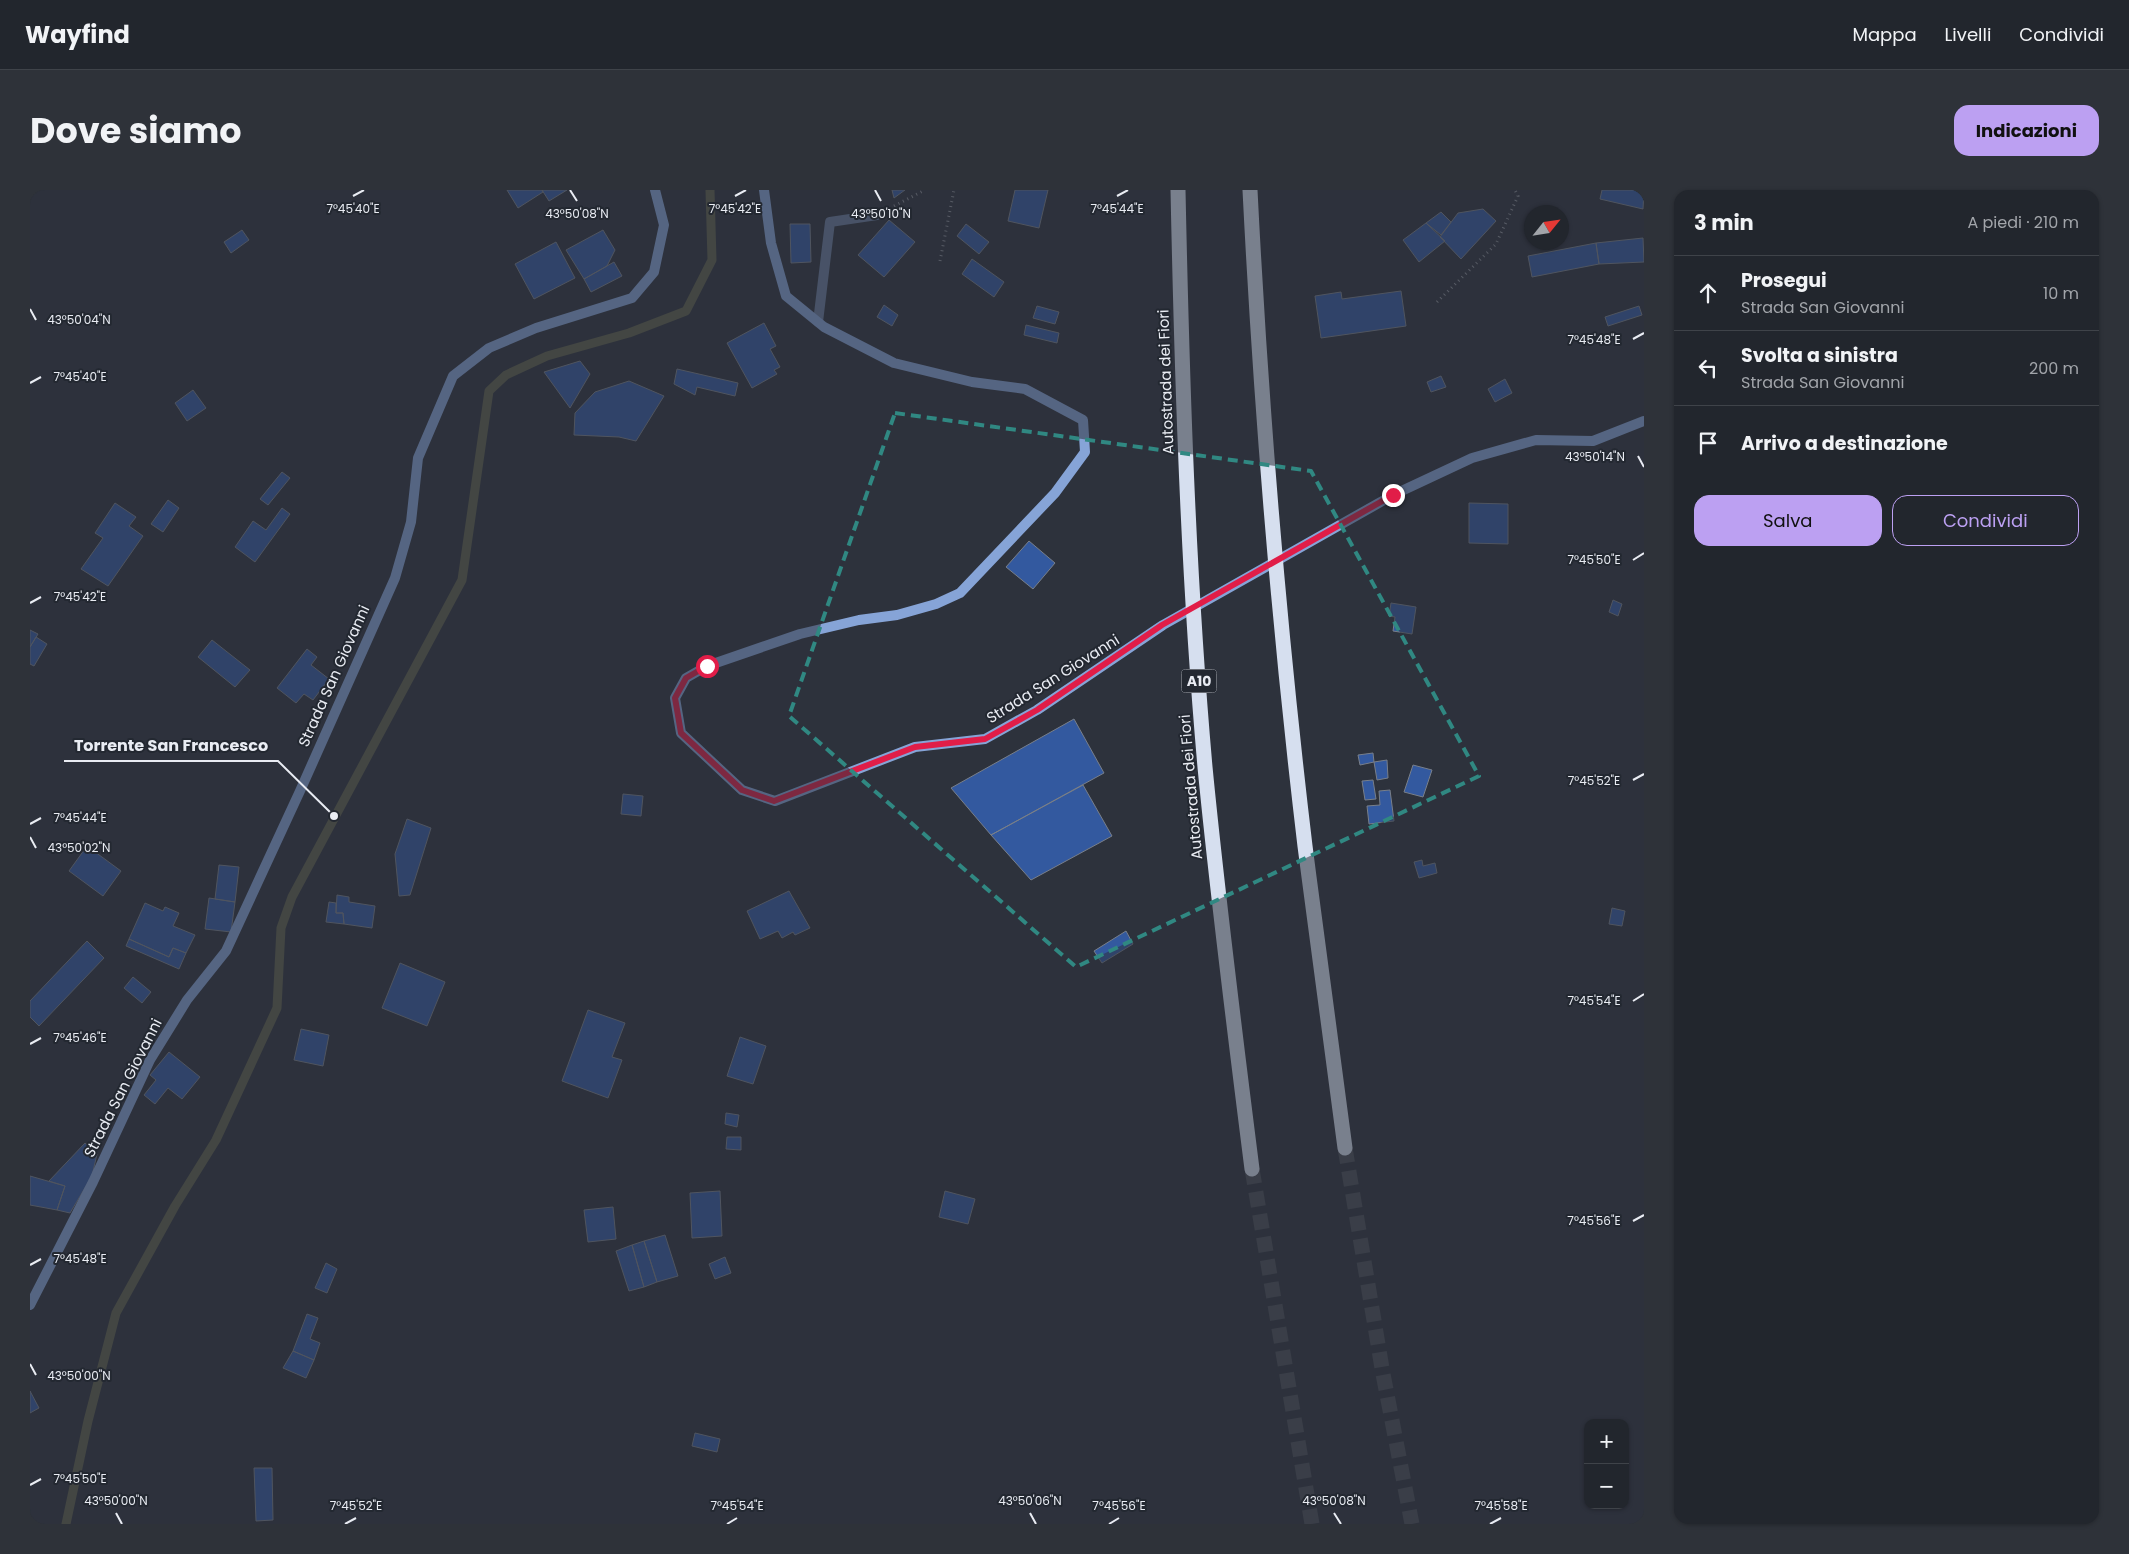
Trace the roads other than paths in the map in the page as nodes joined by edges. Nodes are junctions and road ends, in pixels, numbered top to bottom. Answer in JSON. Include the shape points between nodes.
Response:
{"nodes":[{"id":1,"x":655,"y":190,"type":"edge"},
{"id":2,"x":764,"y":190,"type":"edge"},
{"id":3,"x":1178,"y":190,"type":"edge"},
{"id":4,"x":1250,"y":190,"type":"edge"},
{"id":5,"x":877,"y":215,"type":"road end"},
{"id":6,"x":818,"y":322,"type":"junction"},
{"id":7,"x":1644,"y":421,"type":"edge"},
{"id":8,"x":1346,"y":1148,"type":"tunnel mouth"},
{"id":9,"x":1252,"y":1169,"type":"tunnel mouth"},
{"id":10,"x":30,"y":1305,"type":"edge"}],
"edges":[{"from":1,"to":10,"type":"street","name":"Strada San Giovanni","via":[[664,225],[654,272],[632,298],[536,328],[490,348],[454,376],[418,458],[411,522],[395,578],[300,790],[226,951],[187,1000],[150,1060]]},
{"from":2,"to":6,"type":"street","name":"Strada San Giovanni","via":[[771,243],[786,296]]},
{"from":3,"to":9,"type":"highway","name":"Autostrada dei Fiori","number":"A10","bridge":true,"via":[[1183,384],[1205,765],[1225,961]]},
{"from":4,"to":8,"type":"highway","bridge":true,"via":[[1256,313],[1280,602],[1305,844]]},
{"from":5,"to":6,"type":"lane","via":[[830,222]]},
{"from":6,"to":7,"type":"street","name":"Strada San Giovanni","via":[[894,363],[972,382],[1025,388],[1083,420],[1085,452],[1055,493],[960,593],[897,615],[858,620],[800,634],[707,666],[686,678],[675,698],[681,733],[742,790],[774,801],[915,747],[985,739],[1045,705],[1162,625],[1393,495],[1472,458],[1536,440],[1593,441]]}]}
